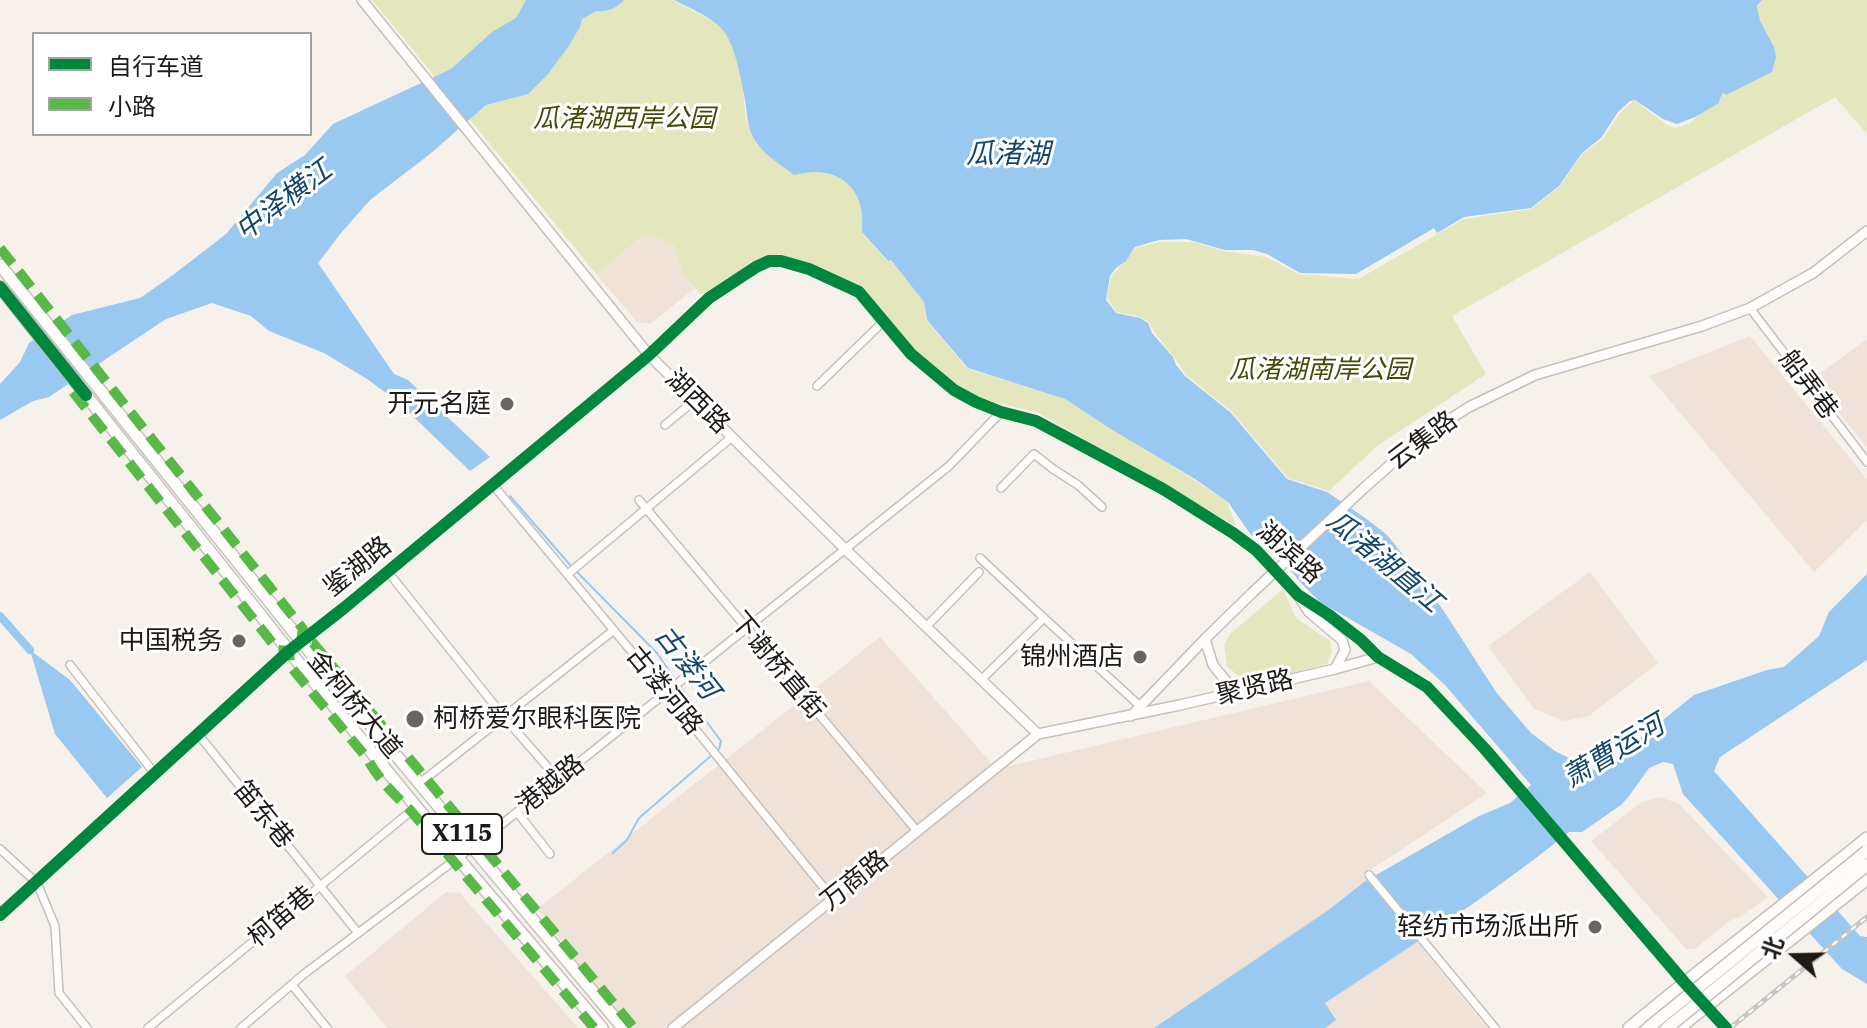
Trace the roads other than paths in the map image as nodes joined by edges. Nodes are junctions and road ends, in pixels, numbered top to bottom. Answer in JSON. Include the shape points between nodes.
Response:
{"nodes":[{"id":1,"x":362,"y":0,"type":"edge"},
{"id":2,"x":1867,"y":231,"type":"edge"},
{"id":3,"x":0,"y":265,"type":"edge"},
{"id":4,"x":756,"y":267,"type":"joint"},
{"id":5,"x":0,"y":287,"type":"edge"},
{"id":6,"x":1750,"y":308,"type":"junction"},
{"id":7,"x":884,"y":321,"type":"junction"},
{"id":8,"x":649,"y":355,"type":"junction"},
{"id":9,"x":817,"y":386,"type":"dead end"},
{"id":10,"x":695,"y":400,"type":"junction"},
{"id":11,"x":1001,"y":412,"type":"junction"},
{"id":12,"x":665,"y":425,"type":"dead end"},
{"id":13,"x":732,"y":437,"type":"junction"},
{"id":14,"x":1867,"y":462,"type":"edge"},
{"id":15,"x":493,"y":485,"type":"junction"},
{"id":16,"x":1001,"y":488,"type":"dead end"},
{"id":17,"x":639,"y":500,"type":"dead end"},
{"id":18,"x":1102,"y":507,"type":"dead end"},
{"id":19,"x":646,"y":509,"type":"junction"},
{"id":20,"x":845,"y":549,"type":"junction"},
{"id":21,"x":980,"y":558,"type":"dead end"},
{"id":22,"x":572,"y":571,"type":"junction"},
{"id":23,"x":388,"y":572,"type":"junction"},
{"id":24,"x":979,"y":572,"type":"dead end"},
{"id":25,"x":1298,"y":595,"type":"junction"},
{"id":26,"x":1044,"y":618,"type":"junction"},
{"id":27,"x":926,"y":627,"type":"junction"},
{"id":28,"x":746,"y":629,"type":"junction"},
{"id":29,"x":614,"y":630,"type":"junction"},
{"id":30,"x":1205,"y":639,"type":"junction"},
{"id":31,"x":301,"y":641,"type":"junction"},
{"id":32,"x":289,"y":651,"type":"junction"},
{"id":33,"x":1378,"y":657,"type":"junction"},
{"id":34,"x":70,"y":665,"type":"dead end"},
{"id":35,"x":1335,"y":669,"type":"junction"},
{"id":36,"x":981,"y":680,"type":"junction"},
{"id":37,"x":1235,"y":692,"type":"junction"},
{"id":38,"x":666,"y":693,"type":"junction"},
{"id":39,"x":1140,"y":706,"type":"junction"},
{"id":40,"x":1131,"y":716,"type":"junction"},
{"id":41,"x":504,"y":717,"type":"junction"},
{"id":42,"x":198,"y":734,"type":"junction"},
{"id":43,"x":1038,"y":734,"type":"junction"},
{"id":44,"x":155,"y":774,"type":"junction"},
{"id":45,"x":558,"y":779,"type":"junction"},
{"id":46,"x":420,"y":783,"type":"junction"},
{"id":47,"x":416,"y":807,"type":"junction"},
{"id":48,"x":517,"y":812,"type":"junction"},
{"id":49,"x":917,"y":831,"type":"junction"},
{"id":50,"x":1867,"y":838,"type":"edge"},
{"id":51,"x":473,"y":846,"type":"junction"},
{"id":52,"x":0,"y":849,"type":"edge"},
{"id":53,"x":1867,"y":851,"type":"edge"},
{"id":54,"x":550,"y":854,"type":"dead end"},
{"id":55,"x":458,"y":858,"type":"junction"},
{"id":56,"x":1867,"y":865,"type":"edge"},
{"id":57,"x":1369,"y":875,"type":"dead end"},
{"id":58,"x":1867,"y":879,"type":"edge"},
{"id":59,"x":37,"y":883,"type":"junction"},
{"id":60,"x":320,"y":886,"type":"junction"},
{"id":61,"x":833,"y":899,"type":"junction"},
{"id":62,"x":0,"y":915,"type":"edge"},
{"id":63,"x":358,"y":933,"type":"junction"},
{"id":64,"x":1684,"y":982,"type":"junction"},
{"id":65,"x":292,"y":985,"type":"junction"},
{"id":66,"x":1706,"y":1007,"type":"junction"},
{"id":67,"x":87,"y":1028,"type":"edge"},
{"id":68,"x":148,"y":1028,"type":"edge"},
{"id":69,"x":241,"y":1028,"type":"edge"},
{"id":70,"x":327,"y":1028,"type":"edge"},
{"id":71,"x":602,"y":1028,"type":"edge"},
{"id":72,"x":623,"y":1028,"type":"edge"},
{"id":73,"x":673,"y":1028,"type":"edge"},
{"id":74,"x":1495,"y":1028,"type":"edge"},
{"id":75,"x":1629,"y":1028,"type":"edge"},
{"id":76,"x":1648,"y":1028,"type":"edge"},
{"id":77,"x":1667,"y":1028,"type":"edge"},
{"id":78,"x":1679,"y":1028,"type":"edge"},
{"id":79,"x":1726,"y":1028,"type":"edge"}],
"edges":[{"from":1,"to":8,"type":"street","name":"湖西路"},
{"from":2,"to":6,"type":"street","name":"云集路","via":[[1813,273]]},
{"from":3,"to":31,"type":"main road","name":"金柯桥大道","number":"X115"},
{"from":4,"to":7,"type":"street","name":"湖滨路","via":[[781,261],[809,269],[859,292]]},
{"from":4,"to":8,"type":"street","name":"鉴湖路","via":[[709,298]]},
{"from":5,"to":32,"type":"main road","name":"金柯桥大道","number":"X115"},
{"from":6,"to":14,"type":"street","name":"船弄巷"},
{"from":6,"to":30,"type":"street","name":"云集路","bridge":true,"via":[[1535,375],[1469,407],[1423,436]]},
{"from":7,"to":9,"type":"street"},
{"from":7,"to":11,"type":"street","name":"湖滨路","via":[[911,354],[954,390]]},
{"from":8,"to":10,"type":"street","name":"湖西路"},
{"from":8,"to":15,"type":"street","name":"鉴湖路"},
{"from":10,"to":12,"type":"street"},
{"from":10,"to":13,"type":"street","name":"湖西路"},
{"from":11,"to":20,"type":"street","name":"港越路","via":[[949,466]]},
{"from":11,"to":25,"type":"street","name":"湖滨路","via":[[1036,421],[1163,489],[1256,550]]},
{"from":13,"to":19,"type":"street"},
{"from":13,"to":20,"type":"street","name":"湖西路"},
{"from":15,"to":22,"type":"street","name":"古溇河路"},
{"from":15,"to":23,"type":"street","name":"鉴湖路"},
{"from":16,"to":18,"type":"street","via":[[1034,454]]},
{"from":17,"to":19,"type":"street","name":"下谢桥直街"},
{"from":19,"to":22,"type":"street"},
{"from":19,"to":28,"type":"street","name":"下谢桥直街"},
{"from":20,"to":27,"type":"street","name":"湖西路"},
{"from":20,"to":28,"type":"street","name":"港越路"},
{"from":21,"to":26,"type":"street"},
{"from":22,"to":29,"type":"street","name":"古溇河路"},
{"from":23,"to":31,"type":"street","name":"鉴湖路"},
{"from":23,"to":41,"type":"street"},
{"from":24,"to":27,"type":"street"},
{"from":25,"to":33,"type":"street","name":"湖滨路"},
{"from":25,"to":35,"type":"street","via":[[1309,612],[1342,640],[1345,650]]},
{"from":26,"to":36,"type":"street"},
{"from":26,"to":39,"type":"street"},
{"from":27,"to":36,"type":"street","name":"湖西路"},
{"from":28,"to":38,"type":"street","name":"港越路"},
{"from":28,"to":49,"type":"street","name":"下谢桥直街"},
{"from":29,"to":38,"type":"street","name":"古溇河路"},
{"from":29,"to":41,"type":"street"},
{"from":30,"to":37,"type":"street","via":[[1213,665]]},
{"from":30,"to":39,"type":"street","name":"云集路"},
{"from":31,"to":32,"type":"street","name":"鉴湖路"},
{"from":31,"to":46,"type":"main road","name":"金柯桥大道","number":"X115"},
{"from":32,"to":42,"type":"street","name":"鉴湖路"},
{"from":32,"to":47,"type":"main road","name":"金柯桥大道","number":"X115"},
{"from":33,"to":35,"type":"street","name":"聚贤路"},
{"from":33,"to":64,"type":"street","name":"湖滨路","via":[[1427,687]]},
{"from":34,"to":44,"type":"street"},
{"from":35,"to":37,"type":"street","name":"聚贤路"},
{"from":36,"to":43,"type":"street","name":"湖西路"},
{"from":37,"to":40,"type":"street","name":"聚贤路"},
{"from":38,"to":45,"type":"street","name":"港越路"},
{"from":38,"to":61,"type":"street","name":"古溇河路"},
{"from":39,"to":40,"type":"street","name":"云集路"},
{"from":40,"to":43,"type":"street"},
{"from":41,"to":45,"type":"street"},
{"from":41,"to":46,"type":"street"},
{"from":42,"to":44,"type":"street","name":"鉴湖路"},
{"from":42,"to":60,"type":"street","name":"笛东巷"},
{"from":43,"to":49,"type":"street","name":"万商路"},
{"from":44,"to":59,"type":"street","name":"鉴湖路"},
{"from":45,"to":48,"type":"street","name":"港越路"},
{"from":46,"to":51,"type":"main road","name":"金柯桥大道","number":"X115"},
{"from":47,"to":55,"type":"main road","name":"金柯桥大道","number":"X115"},
{"from":47,"to":60,"type":"street","name":"柯笛巷"},
{"from":48,"to":51,"type":"street","name":"港越路"},
{"from":48,"to":54,"type":"street"},
{"from":49,"to":61,"type":"street","name":"万商路"},
{"from":50,"to":64,"type":"main road"},
{"from":51,"to":55,"type":"street","name":"港越路"},
{"from":51,"to":72,"type":"main road","name":"金柯桥大道","number":"X115"},
{"from":52,"to":59,"type":"street"},
{"from":53,"to":76,"type":"main road","bridge":true},
{"from":55,"to":63,"type":"street","name":"港越路"},
{"from":55,"to":71,"type":"main road","name":"金柯桥大道","number":"X115"},
{"from":56,"to":77,"type":"main road","bridge":true},
{"from":57,"to":74,"type":"street"},
{"from":58,"to":66,"type":"main road"},
{"from":59,"to":62,"type":"street","name":"鉴湖路"},
{"from":59,"to":67,"type":"street","via":[[55,926],[59,993]]},
{"from":60,"to":63,"type":"street","name":"笛东巷"},
{"from":60,"to":68,"type":"street","name":"柯笛巷"},
{"from":61,"to":73,"type":"street","name":"万商路"},
{"from":63,"to":65,"type":"street","name":"港越路"},
{"from":64,"to":66,"type":"street","name":"湖滨路"},
{"from":64,"to":75,"type":"main road"},
{"from":65,"to":69,"type":"street","name":"港越路"},
{"from":65,"to":70,"type":"street"},
{"from":66,"to":78,"type":"main road"},
{"from":66,"to":79,"type":"street"}]}
